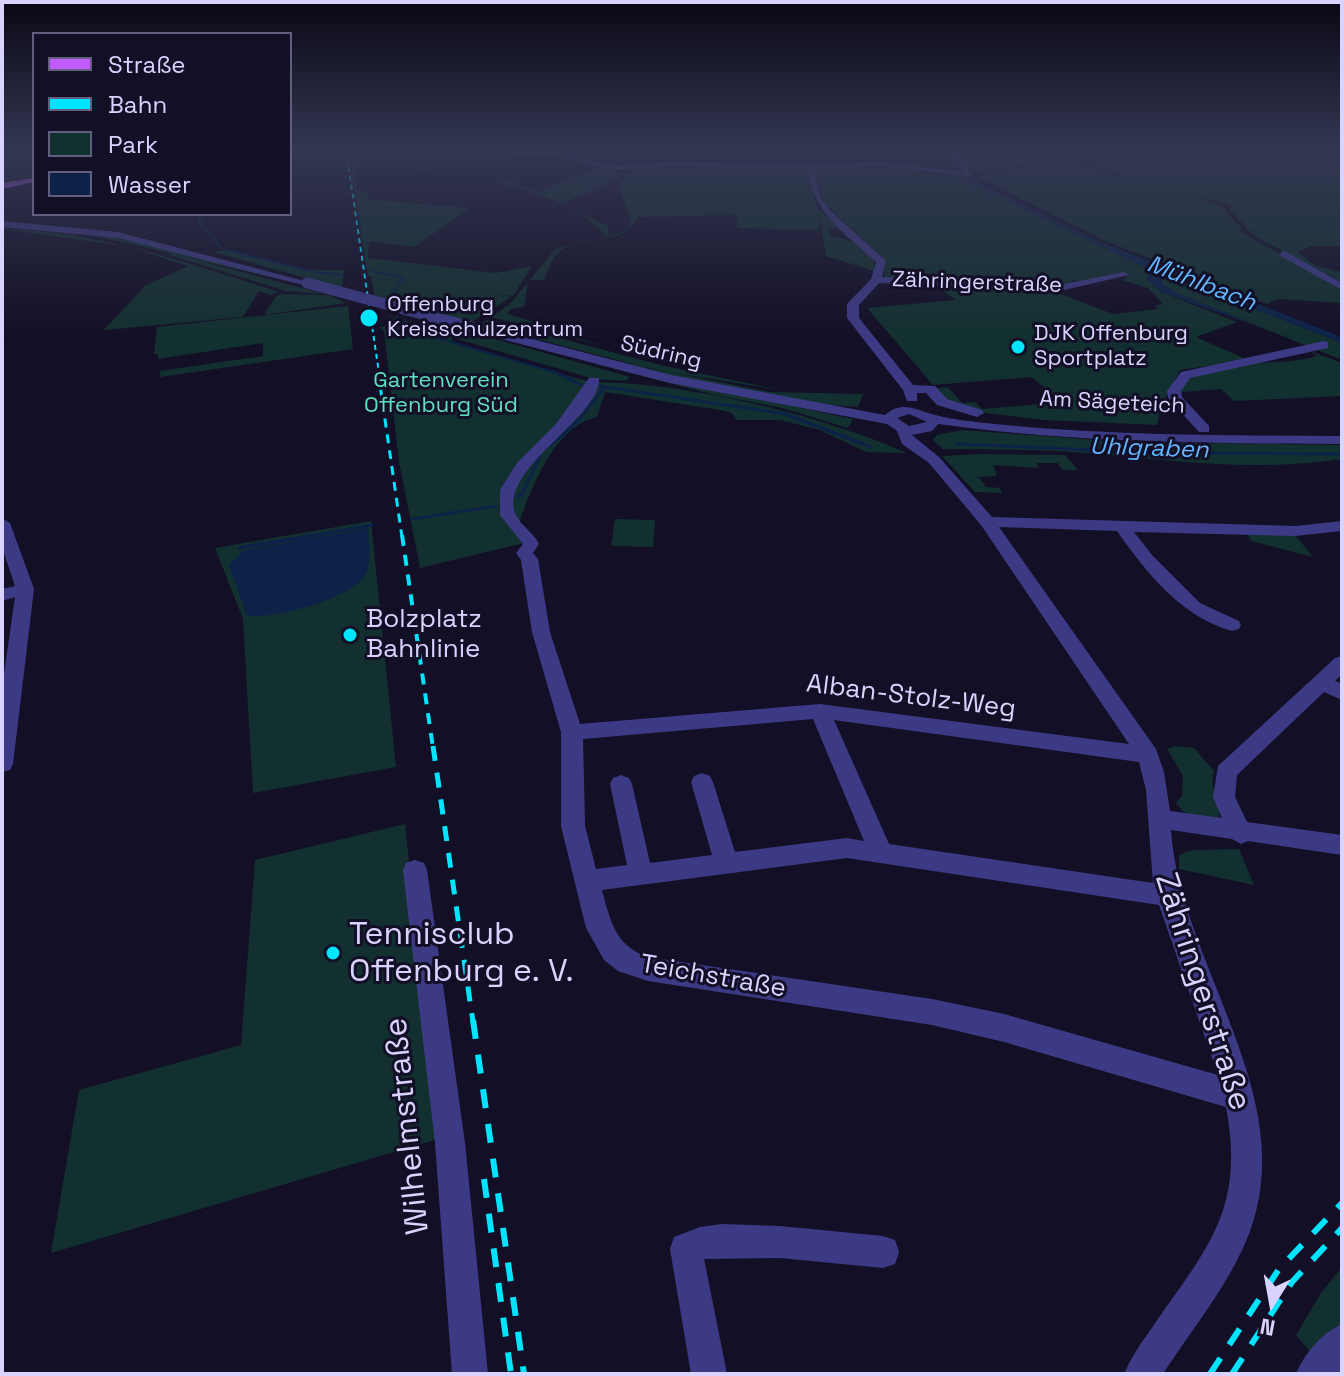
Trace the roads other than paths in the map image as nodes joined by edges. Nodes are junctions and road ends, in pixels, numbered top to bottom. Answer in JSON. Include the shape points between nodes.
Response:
{"nodes":[{"id":1,"x":828,"y":213,"type":"edge"},
{"id":2,"x":2,"y":224,"type":"edge"},
{"id":3,"x":1283,"y":253,"type":"dead end"},
{"id":4,"x":1124,"y":275,"type":"dead end"},
{"id":5,"x":876,"y":280,"type":"junction"},
{"id":6,"x":1342,"y":287,"type":"edge"},
{"id":7,"x":1314,"y":347,"type":"dead end"},
{"id":8,"x":594,"y":381,"type":"dead end"},
{"id":9,"x":909,"y":389,"type":"junction"},
{"id":10,"x":911,"y":410,"type":"junction"},
{"id":11,"x":895,"y":421,"type":"junction"},
{"id":12,"x":928,"y":425,"type":"junction"},
{"id":13,"x":1342,"y":440,"type":"edge"},
{"id":14,"x":934,"y":460,"type":"junction"},
{"id":15,"x":987,"y":522,"type":"junction"},
{"id":16,"x":2,"y":523,"type":"edge"},
{"id":17,"x":1342,"y":526,"type":"edge"},
{"id":18,"x":1123,"y":527,"type":"junction"},
{"id":19,"x":25,"y":589,"type":"junction"},
{"id":20,"x":2,"y":595,"type":"edge"},
{"id":21,"x":1232,"y":625,"type":"dead end"},
{"id":22,"x":1342,"y":663,"type":"edge"},
{"id":23,"x":1321,"y":682,"type":"junction"},
{"id":24,"x":1342,"y":693,"type":"edge"},
{"id":25,"x":820,"y":711,"type":"junction"},
{"id":26,"x":572,"y":732,"type":"junction"},
{"id":27,"x":1148,"y":755,"type":"junction"},
{"id":28,"x":2,"y":764,"type":"edge"},
{"id":29,"x":702,"y":782,"type":"dead end"},
{"id":30,"x":621,"y":784,"type":"dead end"},
{"id":31,"x":1159,"y":819,"type":"junction"},
{"id":32,"x":1241,"y":834,"type":"junction"},
{"id":33,"x":1342,"y":845,"type":"edge"},
{"id":34,"x":881,"y":852,"type":"junction"},
{"id":35,"x":727,"y":865,"type":"junction"},
{"id":36,"x":415,"y":870,"type":"dead end"},
{"id":37,"x":641,"y":875,"type":"junction"},
{"id":38,"x":587,"y":881,"type":"junction"},
{"id":39,"x":1169,"y":896,"type":"junction"},
{"id":40,"x":1239,"y":1096,"type":"junction"},
{"id":41,"x":883,"y":1252,"type":"dead end"},
{"id":42,"x":1342,"y":1342,"type":"edge"},
{"id":43,"x":470,"y":1374,"type":"edge"},
{"id":44,"x":709,"y":1374,"type":"edge"},
{"id":45,"x":1142,"y":1374,"type":"edge"},
{"id":46,"x":1314,"y":1374,"type":"edge"}],
"edges":[{"from":1,"to":5,"type":"street","name":"Zähringerstraße","via":[[881,261]]},
{"from":2,"to":11,"type":"street","name":"Südring","bridge":true,"via":[[118,235],[670,379]]},
{"from":3,"to":6,"type":"street"},
{"from":4,"to":5,"type":"street","name":"Zähringerstraße","via":[[1055,289]]},
{"from":5,"to":9,"type":"street","name":"Zähringerstraße","via":[[853,304],[853,318]]},
{"from":7,"to":9,"type":"street","name":"Am Sägeteich","via":[[1186,375],[1175,398],[1204,429],[1014,420],[960,410],[930,389]]},
{"from":8,"to":26,"type":"street","name":"Teichstraße","via":[[562,426],[531,453],[506,500],[508,515],[531,544],[524,553],[541,632]]},
{"from":9,"to":10,"type":"street"},
{"from":10,"to":11,"type":"street"},
{"from":10,"to":12,"type":"street"},
{"from":11,"to":12,"type":"street","name":"Südring"},
{"from":11,"to":14,"type":"street","name":"Zähringerstraße","via":[[907,441]]},
{"from":12,"to":13,"type":"street","via":[[1201,441]]},
{"from":12,"to":14,"type":"street","name":"Zähringerstraße","via":[[920,442]]},
{"from":14,"to":15,"type":"street","name":"Zähringerstraße"},
{"from":15,"to":18,"type":"street"},
{"from":15,"to":27,"type":"street","name":"Zähringerstraße"},
{"from":16,"to":19,"type":"street"},
{"from":17,"to":18,"type":"street","via":[[1295,531]]},
{"from":18,"to":21,"type":"street","via":[[1146,559],[1194,607]]},
{"from":19,"to":20,"type":"street"},
{"from":19,"to":28,"type":"street"},
{"from":22,"to":23,"type":"street"},
{"from":23,"to":24,"type":"street"},
{"from":23,"to":32,"type":"street","via":[[1226,772],[1224,797]]},
{"from":25,"to":26,"type":"street","name":"Alban-Stolz-Weg"},
{"from":25,"to":27,"type":"street","name":"Alban-Stolz-Weg"},
{"from":25,"to":34,"type":"street"},
{"from":26,"to":38,"type":"street","name":"Teichstraße","via":[[573,826]]},
{"from":27,"to":31,"type":"street","name":"Zähringerstraße"},
{"from":29,"to":35,"type":"street"},
{"from":30,"to":37,"type":"street"},
{"from":31,"to":32,"type":"street"},
{"from":31,"to":39,"type":"street","name":"Zähringerstraße","via":[[1158,848]]},
{"from":32,"to":33,"type":"street"},
{"from":34,"to":35,"type":"street","via":[[847,848]]},
{"from":34,"to":39,"type":"street"},
{"from":35,"to":37,"type":"street"},
{"from":36,"to":43,"type":"street","name":"Wilhelmstraße","via":[[450,1143]]},
{"from":37,"to":38,"type":"street"},
{"from":38,"to":40,"type":"street","name":"Teichstraße","via":[[599,928],[613,952],[637,966],[946,1015]]},
{"from":39,"to":40,"type":"street","name":"Zähringerstraße"},
{"from":40,"to":45,"type":"street","name":"Zähringerstraße","via":[[1249,1149],[1247,1194],[1235,1230]]},
{"from":41,"to":44,"type":"street","via":[[722,1239],[694,1242],[686,1249]]},
{"from":42,"to":46,"type":"street"}]}
